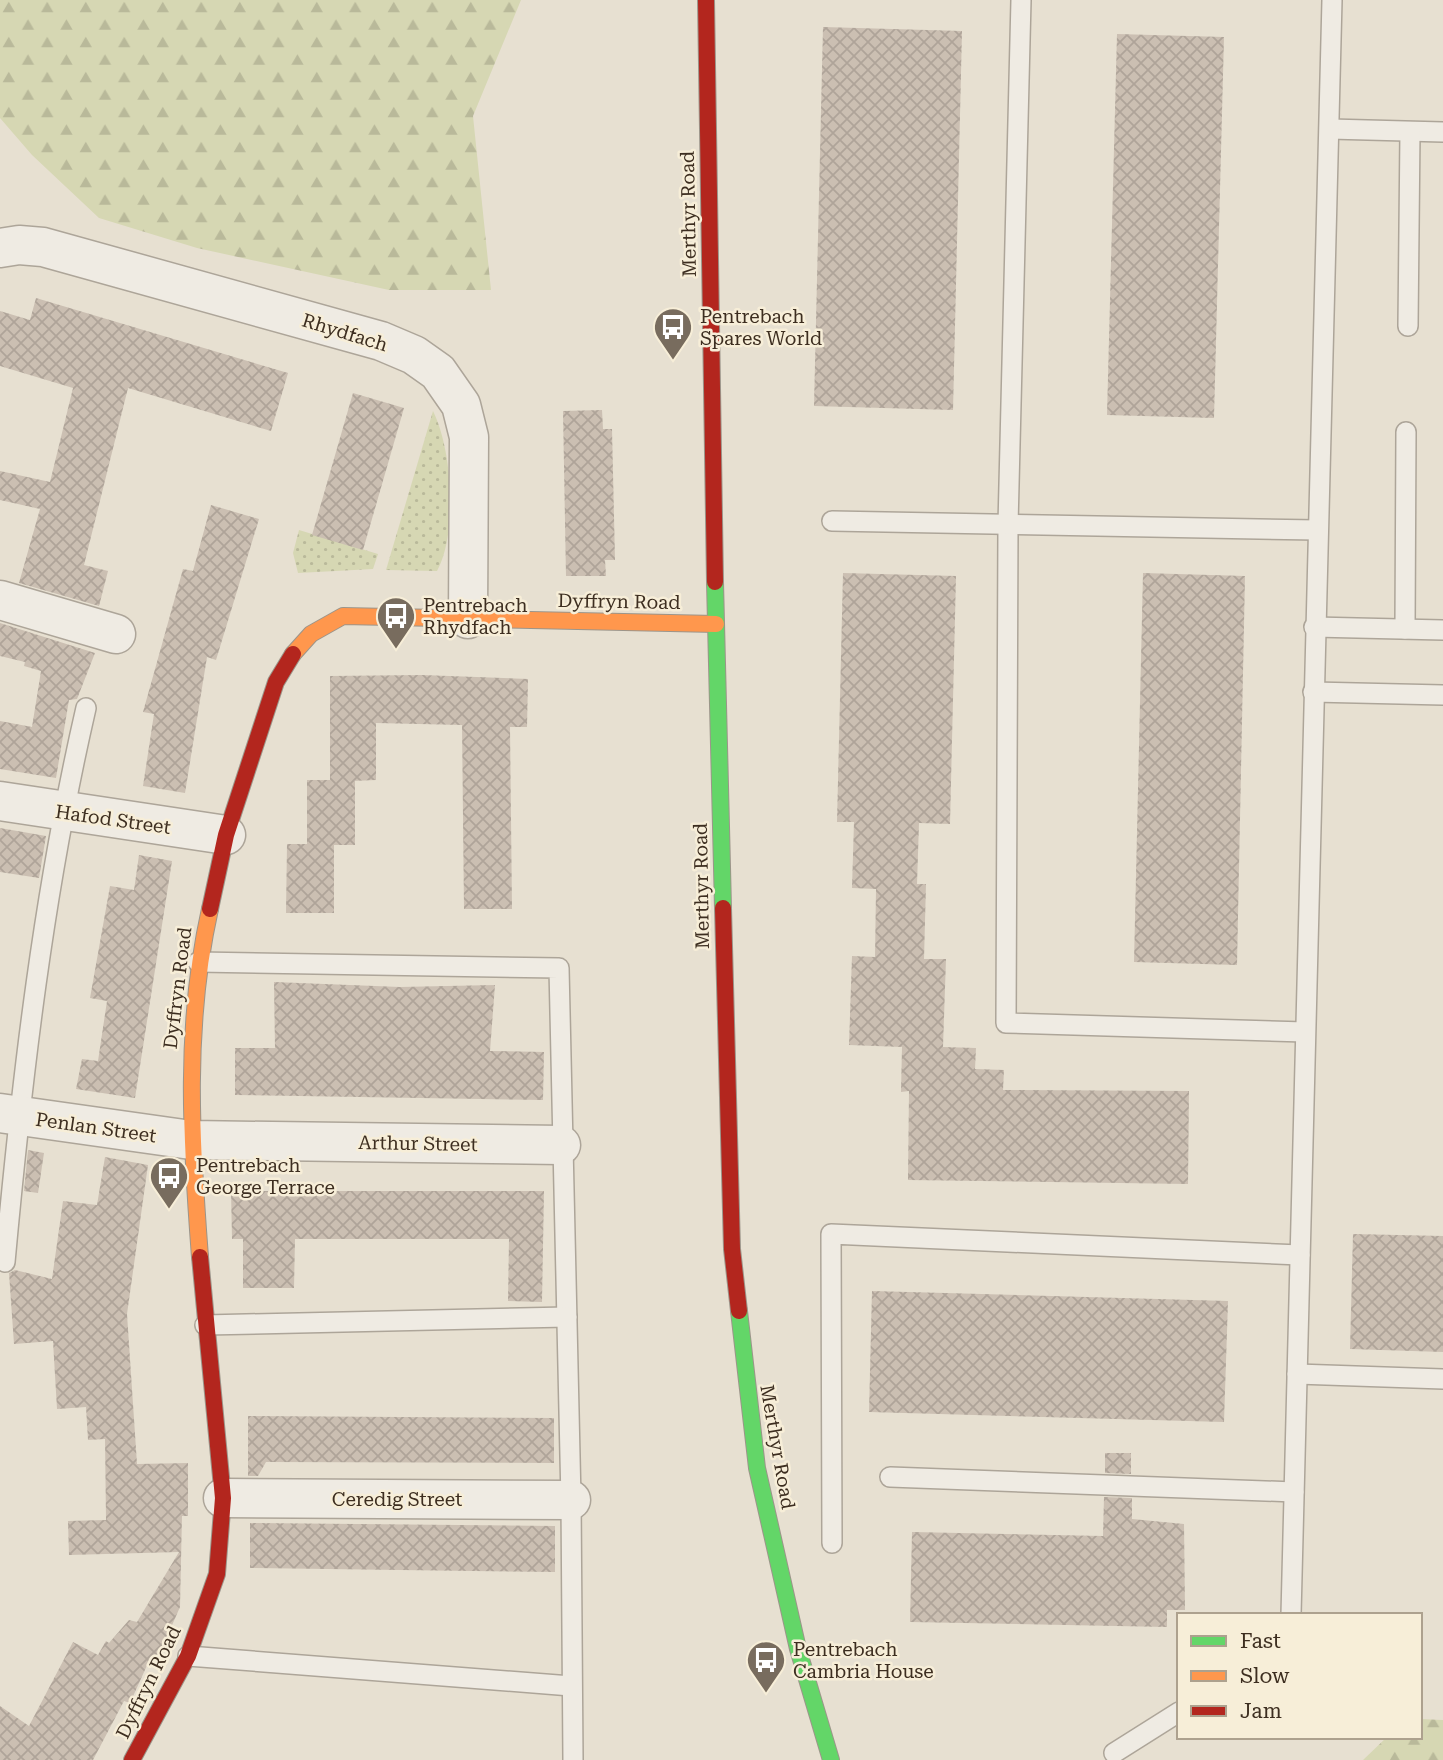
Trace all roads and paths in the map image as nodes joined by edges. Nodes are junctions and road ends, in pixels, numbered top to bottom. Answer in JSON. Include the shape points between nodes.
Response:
{"nodes":[{"id":1,"x":706,"y":0,"type":"edge"},
{"id":2,"x":1021,"y":0,"type":"edge"},
{"id":3,"x":1332,"y":0,"type":"edge"},
{"id":4,"x":1330,"y":129,"type":"junction"},
{"id":5,"x":1410,"y":132,"type":"junction"},
{"id":6,"x":1443,"y":132,"type":"edge"},
{"id":7,"x":0,"y":248,"type":"edge"},
{"id":8,"x":1408,"y":326,"type":"dead end"},
{"id":9,"x":1406,"y":432,"type":"dead end"},
{"id":10,"x":832,"y":521,"type":"dead end"},
{"id":11,"x":1008,"y":525,"type":"junction"},
{"id":12,"x":1317,"y":530,"type":"junction"},
{"id":13,"x":0,"y":600,"type":"edge"},
{"id":14,"x":468,"y":619,"type":"junction"},
{"id":15,"x":716,"y":624,"type":"junction"},
{"id":16,"x":1314,"y":627,"type":"junction"},
{"id":17,"x":1405,"y":629,"type":"junction"},
{"id":18,"x":1443,"y":630,"type":"edge"},
{"id":19,"x":116,"y":634,"type":"dead end"},
{"id":20,"x":1313,"y":692,"type":"junction"},
{"id":21,"x":1443,"y":695,"type":"edge"},
{"id":22,"x":86,"y":708,"type":"dead end"},
{"id":23,"x":0,"y":801,"type":"edge"},
{"id":24,"x":62,"y":812,"type":"junction"},
{"id":25,"x":226,"y":835,"type":"junction"},
{"id":26,"x":198,"y":962,"type":"junction"},
{"id":27,"x":1305,"y":1032,"type":"junction"},
{"id":28,"x":9,"y":1115,"type":"edge"},
{"id":29,"x":191,"y":1140,"type":"junction"},
{"id":30,"x":561,"y":1145,"type":"junction"},
{"id":31,"x":1300,"y":1255,"type":"junction"},
{"id":32,"x":5,"y":1262,"type":"dead end"},
{"id":33,"x":567,"y":1317,"type":"junction"},
{"id":34,"x":205,"y":1325,"type":"junction"},
{"id":35,"x":1297,"y":1374,"type":"junction"},
{"id":36,"x":1443,"y":1379,"type":"edge"},
{"id":37,"x":890,"y":1477,"type":"dead end"},
{"id":38,"x":1294,"y":1492,"type":"junction"},
{"id":39,"x":223,"y":1499,"type":"junction"},
{"id":40,"x":571,"y":1500,"type":"junction"},
{"id":41,"x":832,"y":1543,"type":"dead end"},
{"id":42,"x":1291,"y":1613,"type":"edge"},
{"id":43,"x":188,"y":1656,"type":"junction"},
{"id":44,"x":571,"y":1686,"type":"junction"},
{"id":45,"x":1177,"y":1713,"type":"edge"},
{"id":46,"x":1114,"y":1753,"type":"dead end"},
{"id":47,"x":132,"y":1760,"type":"edge"},
{"id":48,"x":573,"y":1760,"type":"edge"},
{"id":49,"x":831,"y":1760,"type":"edge"}],
"edges":[{"from":1,"to":15,"type":"main road","name":"Merthyr Road"},
{"from":2,"to":11,"type":"lane"},
{"from":3,"to":4,"type":"lane"},
{"from":4,"to":5,"type":"lane"},
{"from":4,"to":12,"type":"lane"},
{"from":5,"to":6,"type":"lane"},
{"from":5,"to":8,"type":"lane"},
{"from":7,"to":14,"type":"street","name":"Rhydfach","via":[[43,247],[381,341],[438,372],[461,405],[470,437]]},
{"from":9,"to":17,"type":"lane"},
{"from":10,"to":11,"type":"lane"},
{"from":11,"to":12,"type":"lane"},
{"from":11,"to":27,"type":"lane","via":[[1006,1023]]},
{"from":12,"to":16,"type":"lane"},
{"from":13,"to":19,"type":"street"},
{"from":14,"to":15,"type":"main road","name":"Dyffryn Road"},
{"from":14,"to":25,"type":"main road","name":"Dyffryn Road","via":[[343,616],[320,625],[301,640],[276,682]]},
{"from":15,"to":49,"type":"main road","name":"Merthyr Road","via":[[727,1138],[741,1340],[757,1468],[798,1648]]},
{"from":16,"to":17,"type":"lane"},
{"from":16,"to":20,"type":"lane"},
{"from":17,"to":18,"type":"lane"},
{"from":20,"to":21,"type":"lane"},
{"from":20,"to":27,"type":"lane"},
{"from":22,"to":24,"type":"lane"},
{"from":23,"to":24,"type":"street","name":"Hafod Street"},
{"from":24,"to":25,"type":"street","name":"Hafod Street"},
{"from":24,"to":28,"type":"lane"},
{"from":25,"to":26,"type":"main road","name":"Dyffryn Road"},
{"from":26,"to":29,"type":"main road","name":"Dyffryn Road","via":[[190,1053]]},
{"from":26,"to":30,"type":"lane","via":[[559,968]]},
{"from":27,"to":31,"type":"lane"},
{"from":28,"to":29,"type":"street","name":"Penlan Street"},
{"from":28,"to":32,"type":"lane"},
{"from":29,"to":30,"type":"street","name":"Arthur Street"},
{"from":29,"to":34,"type":"main road","name":"Dyffryn Road"},
{"from":30,"to":33,"type":"lane"},
{"from":31,"to":35,"type":"lane"},
{"from":31,"to":41,"type":"lane","via":[[831,1234]]},
{"from":33,"to":34,"type":"lane"},
{"from":33,"to":40,"type":"lane"},
{"from":34,"to":39,"type":"main road","name":"Dyffryn Road"},
{"from":35,"to":36,"type":"lane"},
{"from":35,"to":38,"type":"lane"},
{"from":37,"to":38,"type":"lane"},
{"from":38,"to":42,"type":"lane"},
{"from":39,"to":40,"type":"street","name":"Ceredig Street"},
{"from":39,"to":43,"type":"main road","name":"Dyffryn Road","via":[[218,1574]]},
{"from":40,"to":44,"type":"lane"},
{"from":43,"to":44,"type":"lane"},
{"from":43,"to":47,"type":"main road","name":"Dyffryn Road"},
{"from":44,"to":48,"type":"lane"},
{"from":45,"to":46,"type":"lane"}]}
